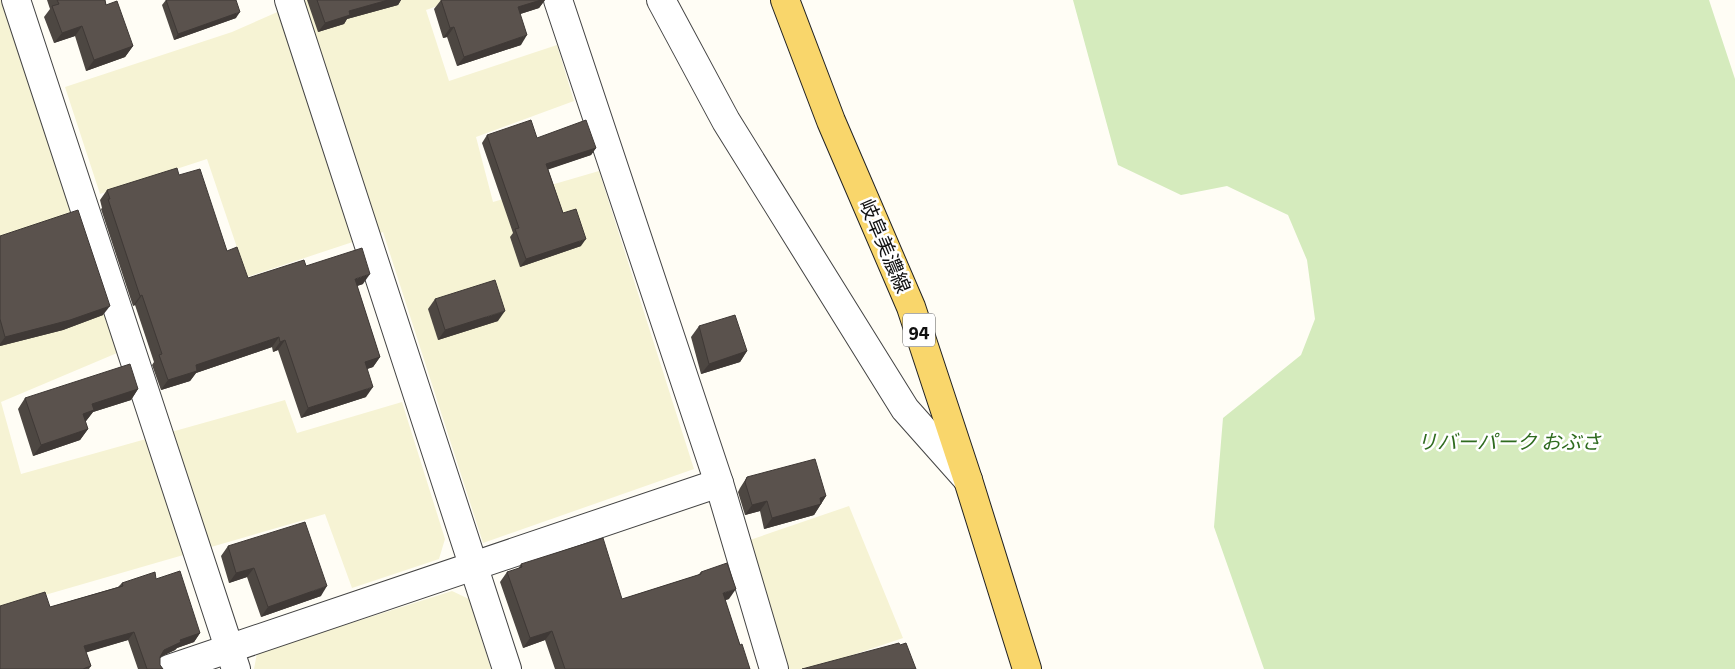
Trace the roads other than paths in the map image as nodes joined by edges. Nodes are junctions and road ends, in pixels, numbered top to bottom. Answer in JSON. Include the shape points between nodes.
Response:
{"nodes":[{"id":1,"x":16,"y":0,"type":"edge"},
{"id":2,"x":289,"y":0,"type":"edge"},
{"id":3,"x":558,"y":0,"type":"edge"},
{"id":4,"x":661,"y":0,"type":"edge"},
{"id":5,"x":785,"y":0,"type":"edge"},
{"id":6,"x":968,"y":480,"type":"junction"},
{"id":7,"x":719,"y":483,"type":"junction"},
{"id":8,"x":474,"y":566,"type":"junction"},
{"id":9,"x":233,"y":659,"type":"edge"},
{"id":10,"x":169,"y":669,"type":"edge"},
{"id":11,"x":507,"y":669,"type":"edge"},
{"id":12,"x":774,"y":669,"type":"edge"},
{"id":13,"x":1027,"y":669,"type":"edge"}],
"edges":[{"from":1,"to":9,"type":"street"},
{"from":2,"to":8,"type":"street"},
{"from":3,"to":7,"type":"street"},
{"from":4,"to":6,"type":"street","via":[[726,121],[905,409]]},
{"from":5,"to":6,"type":"main road","name":"岐阜美濃線","number":"94","via":[[831,121],[911,308]]},
{"from":6,"to":13,"type":"main road","name":"岐阜美濃線","number":"94"},
{"from":7,"to":8,"type":"street"},
{"from":7,"to":12,"type":"street"},
{"from":8,"to":9,"type":"street"},
{"from":8,"to":11,"type":"street"},
{"from":9,"to":10,"type":"street"}]}
